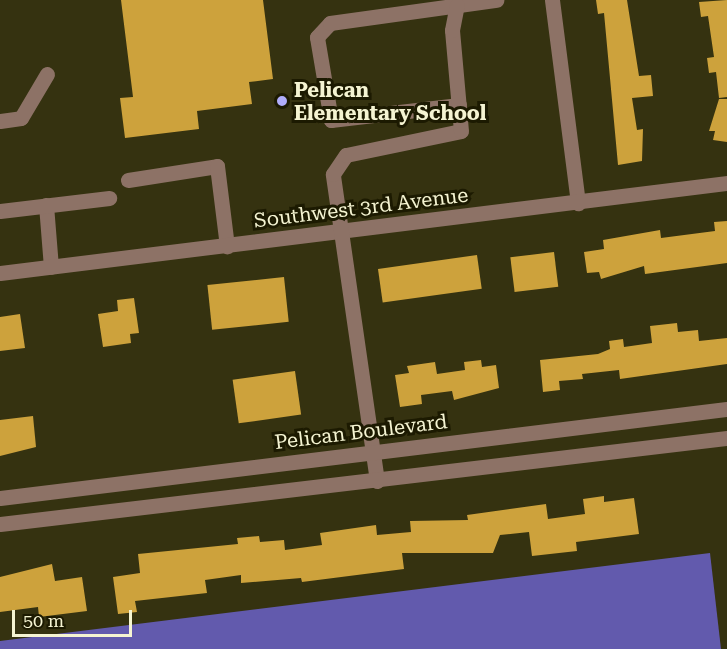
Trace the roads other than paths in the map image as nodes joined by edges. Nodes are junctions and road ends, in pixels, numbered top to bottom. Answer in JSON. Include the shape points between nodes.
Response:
{"nodes":[{"id":1,"x":496,"y":0,"type":"edge"},
{"id":2,"x":552,"y":0,"type":"edge"},
{"id":3,"x":457,"y":5,"type":"junction"},
{"id":4,"x":46,"y":74,"type":"dead end"},
{"id":5,"x":459,"y":105,"type":"junction"},
{"id":6,"x":0,"y":121,"type":"edge"},
{"id":7,"x":128,"y":180,"type":"dead end"},
{"id":8,"x":727,"y":183,"type":"edge"},
{"id":9,"x":109,"y":198,"type":"dead end"},
{"id":10,"x":578,"y":203,"type":"junction"},
{"id":11,"x":46,"y":206,"type":"junction"},
{"id":12,"x":0,"y":211,"type":"edge"},
{"id":13,"x":341,"y":233,"type":"junction"},
{"id":14,"x":227,"y":246,"type":"junction"},
{"id":15,"x":51,"y":267,"type":"junction"},
{"id":16,"x":0,"y":273,"type":"edge"},
{"id":17,"x":727,"y":409,"type":"edge"},
{"id":18,"x":727,"y":438,"type":"edge"},
{"id":19,"x":372,"y":452,"type":"junction"},
{"id":20,"x":377,"y":481,"type":"junction"},
{"id":21,"x":0,"y":498,"type":"edge"},
{"id":22,"x":0,"y":525,"type":"edge"}],
"edges":[{"from":1,"to":3,"type":"street"},
{"from":2,"to":10,"type":"street"},
{"from":3,"to":5,"type":"street","via":[[452,30]]},
{"from":3,"to":5,"type":"street","via":[[330,23],[316,37],[315,52],[331,120]]},
{"from":4,"to":6,"type":"street","via":[[21,118]]},
{"from":5,"to":13,"type":"street","via":[[462,123],[455,135],[338,160],[333,174]]},
{"from":7,"to":14,"type":"street","via":[[218,166]]},
{"from":8,"to":10,"type":"street","name":"Southwest 3rd Avenue"},
{"from":9,"to":11,"type":"street"},
{"from":10,"to":13,"type":"street","name":"Southwest 3rd Avenue"},
{"from":11,"to":12,"type":"street"},
{"from":11,"to":15,"type":"street"},
{"from":13,"to":14,"type":"street","name":"Southwest 3rd Avenue"},
{"from":13,"to":19,"type":"street"},
{"from":14,"to":15,"type":"street","name":"Southwest 3rd Avenue"},
{"from":15,"to":16,"type":"street","name":"Southwest 3rd Avenue"},
{"from":17,"to":19,"type":"street","name":"Pelican Boulevard"},
{"from":18,"to":20,"type":"street"},
{"from":19,"to":20,"type":"street"},
{"from":19,"to":21,"type":"street","name":"Pelican Boulevard"},
{"from":20,"to":22,"type":"street"}]}
